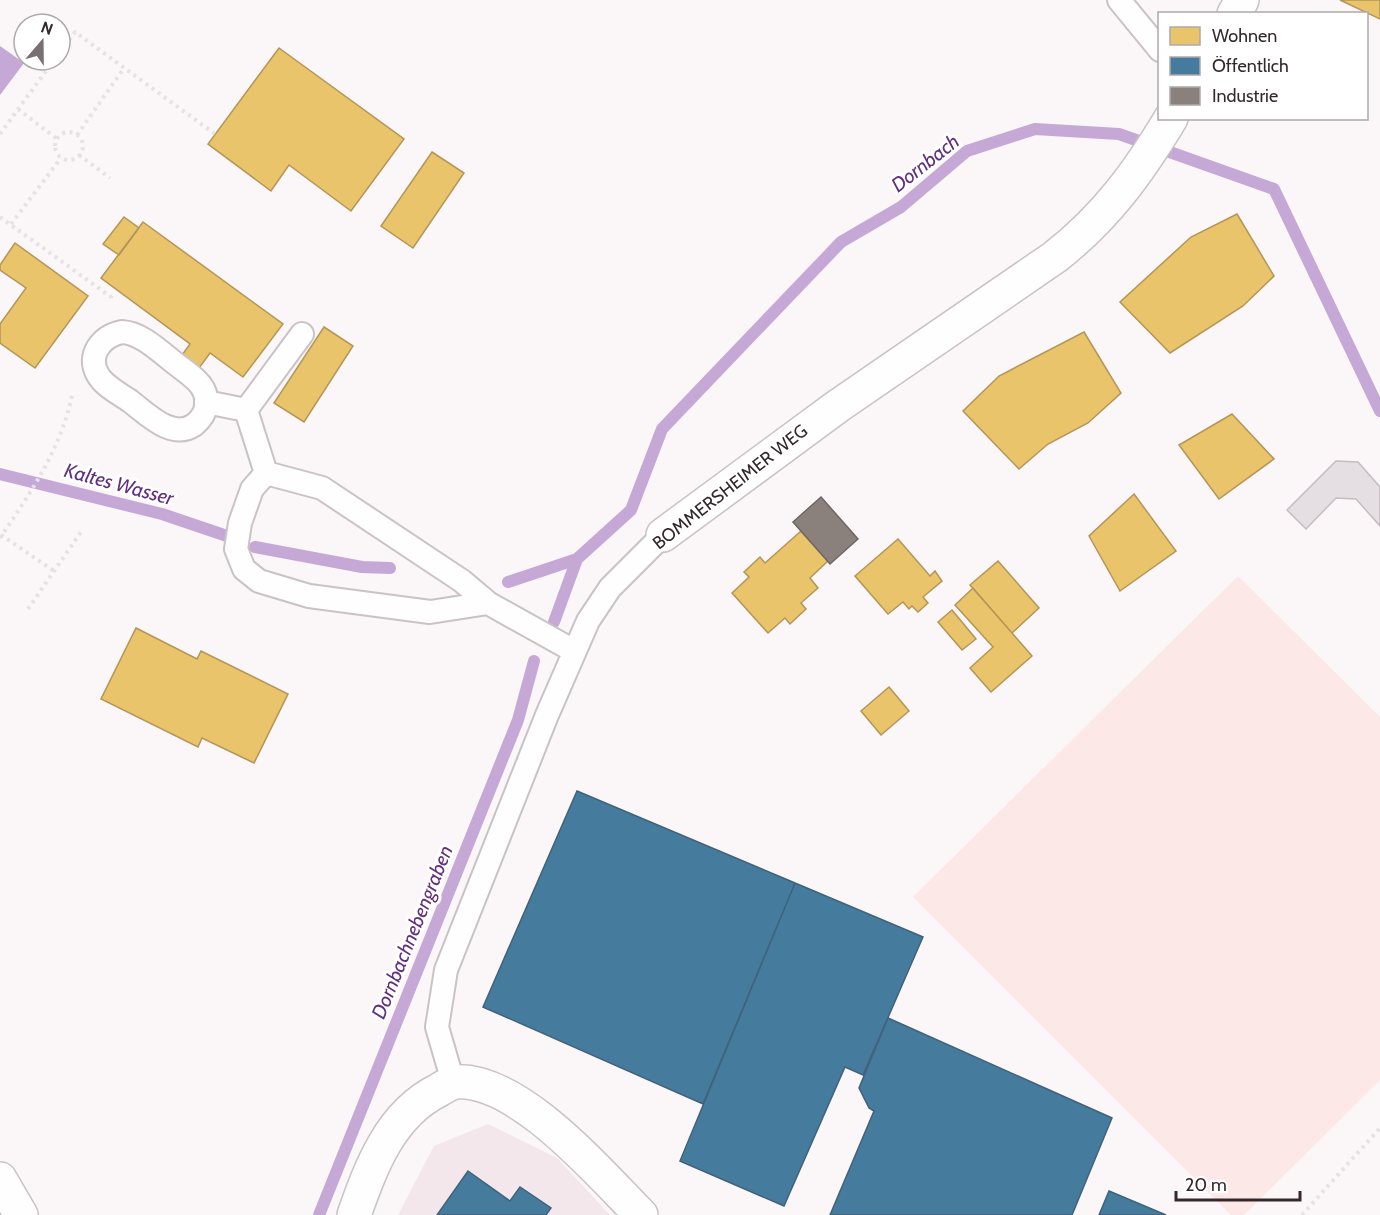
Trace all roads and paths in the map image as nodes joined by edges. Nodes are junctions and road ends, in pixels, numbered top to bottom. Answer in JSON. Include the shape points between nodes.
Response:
{"nodes":[{"id":1,"x":1119,"y":0,"type":"edge"},
{"id":2,"x":72,"y":36,"type":"edge"},
{"id":3,"x":1158,"y":48,"type":"edge"},
{"id":4,"x":124,"y":68,"type":"junction"},
{"id":5,"x":45,"y":72,"type":"edge"},
{"id":6,"x":18,"y":110,"type":"junction"},
{"id":7,"x":1170,"y":120,"type":"edge"},
{"id":8,"x":0,"y":134,"type":"edge"},
{"id":9,"x":215,"y":134,"type":"dead end"},
{"id":10,"x":77,"y":135,"type":"junction"},
{"id":11,"x":57,"y":139,"type":"junction"},
{"id":12,"x":79,"y":155,"type":"junction"},
{"id":13,"x":61,"y":158,"type":"junction"},
{"id":14,"x":110,"y":178,"type":"dead end"},
{"id":15,"x":0,"y":217,"type":"edge"},
{"id":16,"x":11,"y":225,"type":"junction"},
{"id":17,"x":117,"y":333,"type":"junction"},
{"id":18,"x":302,"y":334,"type":"dead end"},
{"id":19,"x":94,"y":362,"type":"junction"},
{"id":20,"x":206,"y":402,"type":"junction"},
{"id":21,"x":246,"y":410,"type":"junction"},
{"id":22,"x":266,"y":473,"type":"junction"},
{"id":23,"x":83,"y":529,"type":"dead end"},
{"id":24,"x":663,"y":535,"type":"joint"},
{"id":25,"x":0,"y":536,"type":"edge"},
{"id":26,"x":54,"y":571,"type":"junction"},
{"id":27,"x":488,"y":603,"type":"junction"},
{"id":28,"x":28,"y":609,"type":"dead end"},
{"id":29,"x":574,"y":651,"type":"junction"},
{"id":30,"x":453,"y":1082,"type":"junction"},
{"id":31,"x":1380,"y":1128,"type":"edge"},
{"id":32,"x":0,"y":1179,"type":"edge"},
{"id":33,"x":21,"y":1215,"type":"edge"},
{"id":34,"x":354,"y":1215,"type":"edge"},
{"id":35,"x":641,"y":1215,"type":"edge"},
{"id":36,"x":1302,"y":1215,"type":"edge"}],
"edges":[{"from":1,"to":3,"type":"lane"},
{"from":2,"to":4,"type":"path","via":[[75,32]]},
{"from":4,"to":9,"type":"path"},
{"from":4,"to":10,"type":"path"},
{"from":5,"to":6,"type":"path"},
{"from":6,"to":8,"type":"path"},
{"from":6,"to":11,"type":"path"},
{"from":7,"to":24,"type":"street","name":"BOMMERSHEIMER WEG","via":[[1104,214],[1055,257],[838,406]]},
{"from":10,"to":11,"type":"path","via":[[66,132]]},
{"from":10,"to":12,"type":"path","via":[[82,144]]},
{"from":11,"to":13,"type":"path","via":[[54,146]]},
{"from":12,"to":13,"type":"path","via":[[69,160]]},
{"from":12,"to":14,"type":"path"},
{"from":13,"to":16,"type":"path"},
{"from":15,"to":16,"type":"path"},
{"from":16,"to":17,"type":"path","via":[[111,297]]},
{"from":17,"to":19,"type":"lane","via":[[100,343]]},
{"from":17,"to":20,"type":"lane","via":[[136,336],[196,379],[205,392]]},
{"from":18,"to":21,"type":"lane"},
{"from":19,"to":20,"type":"lane","via":[[103,381],[171,429],[196,424],[203,416]]},
{"from":19,"to":25,"type":"path","via":[[76,377],[66,424],[33,490]]},
{"from":20,"to":21,"type":"lane"},
{"from":21,"to":22,"type":"lane"},
{"from":22,"to":27,"type":"lane","via":[[322,488],[462,581]]},
{"from":22,"to":27,"type":"lane","via":[[252,489],[240,523],[237,549],[244,569],[259,581],[301,594],[430,612]]},
{"from":23,"to":26,"type":"path"},
{"from":24,"to":29,"type":"lane","name":"BOMMERSHEIMER WEG","via":[[610,588]]},
{"from":25,"to":26,"type":"path"},
{"from":26,"to":28,"type":"path"},
{"from":27,"to":29,"type":"lane"},
{"from":29,"to":30,"type":"lane","name":"BOMMERSHEIMER WEG","via":[[446,970],[437,1027]]},
{"from":30,"to":34,"type":"street","via":[[428,1095],[387,1139]]},
{"from":30,"to":35,"type":"street","via":[[491,1089],[534,1112]]},
{"from":31,"to":36,"type":"path"},
{"from":32,"to":33,"type":"street"}]}
